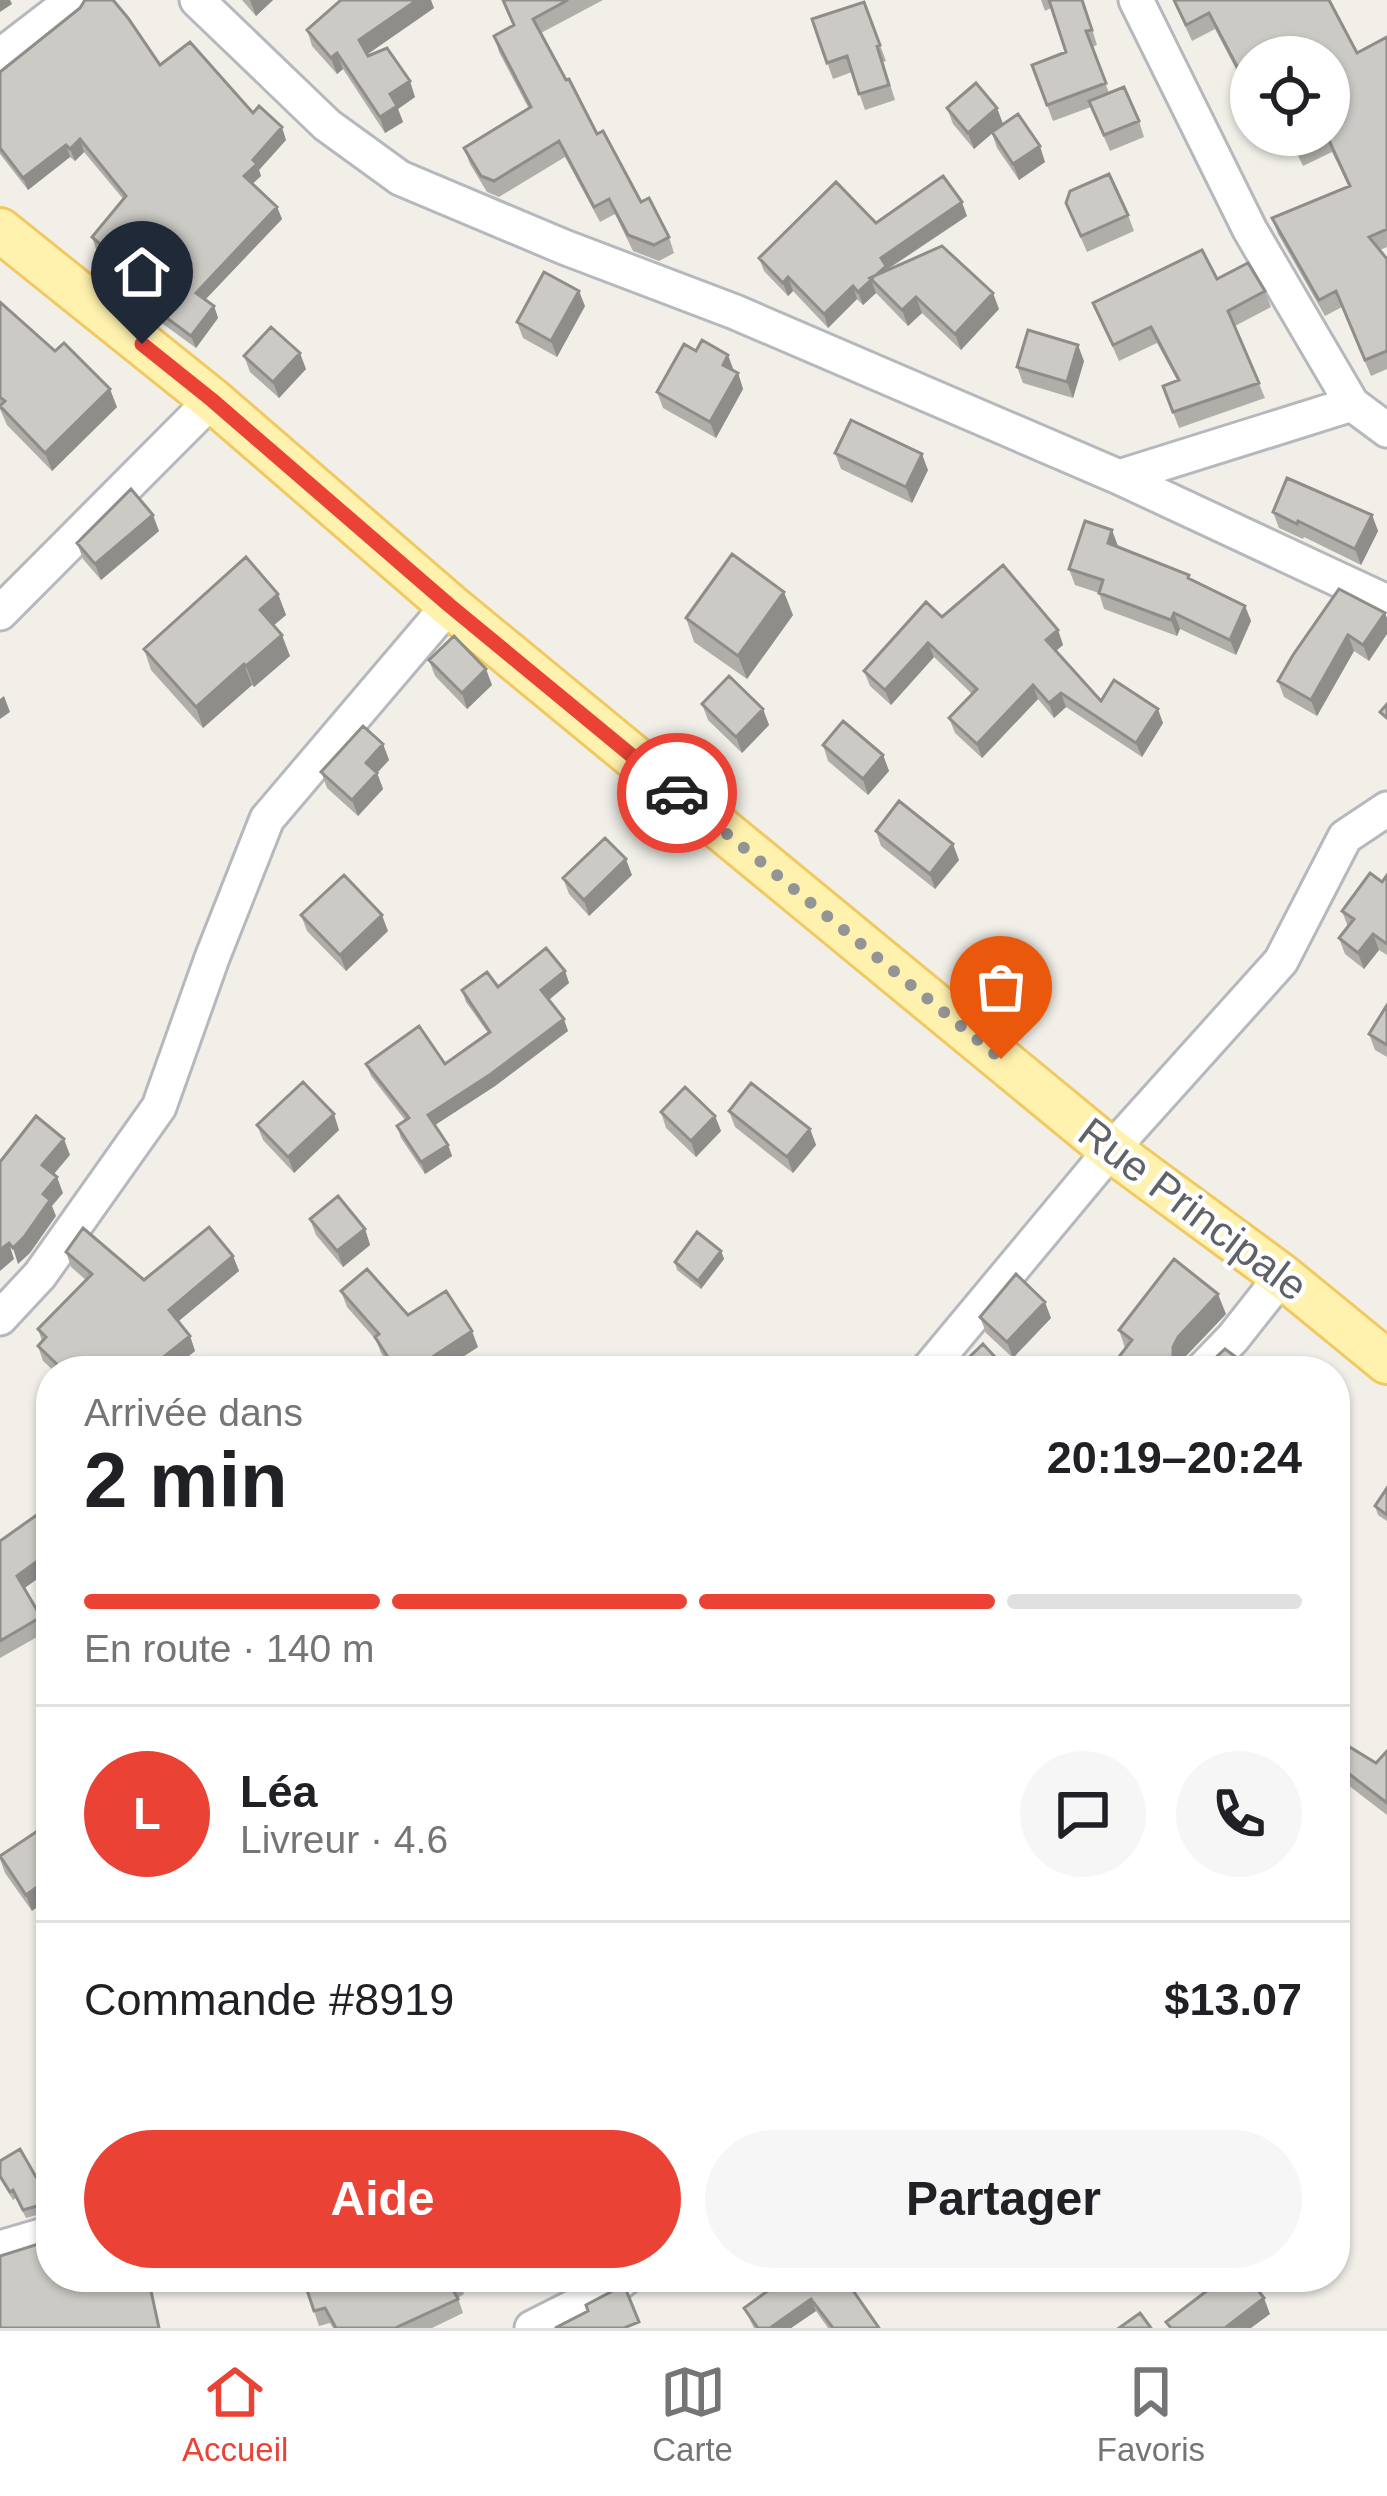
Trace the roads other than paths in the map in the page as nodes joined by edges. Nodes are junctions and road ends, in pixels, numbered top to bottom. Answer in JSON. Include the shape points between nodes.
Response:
{"nodes":[{"id":1,"x":73,"y":0,"type":"edge"},
{"id":2,"x":197,"y":0,"type":"edge"},
{"id":3,"x":1136,"y":0,"type":"edge"},
{"id":4,"x":0,"y":56,"type":"edge"},
{"id":5,"x":0,"y":230,"type":"edge"},
{"id":6,"x":212,"y":400,"type":"junction"},
{"id":7,"x":1352,"y":404,"type":"junction"},
{"id":8,"x":1387,"y":430,"type":"edge"},
{"id":9,"x":1119,"y":477,"type":"junction"},
{"id":10,"x":1387,"y":602,"type":"edge"},
{"id":11,"x":449,"y":605,"type":"junction"},
{"id":12,"x":0,"y":614,"type":"edge"},
{"id":13,"x":1387,"y":809,"type":"edge"},
{"id":14,"x":1111,"y":1150,"type":"junction"},
{"id":15,"x":1282,"y":1276,"type":"junction"},
{"id":16,"x":0,"y":1318,"type":"edge"},
{"id":17,"x":939,"y":1356,"type":"edge"},
{"id":18,"x":1216,"y":1356,"type":"edge"},
{"id":19,"x":1387,"y":1362,"type":"edge"},
{"id":20,"x":36,"y":2237,"type":"edge"},
{"id":21,"x":0,"y":2248,"type":"edge"},
{"id":22,"x":603,"y":2292,"type":"edge"},
{"id":23,"x":532,"y":2328,"type":"edge"}],
"edges":[{"from":1,"to":4,"type":"street"},
{"from":2,"to":9,"type":"street","via":[[328,125],[400,178]]},
{"from":3,"to":7,"type":"street","via":[[1250,230]]},
{"from":5,"to":6,"type":"main road","name":"Rue Principale"},
{"from":6,"to":11,"type":"main road","name":"Rue Principale"},
{"from":6,"to":12,"type":"street"},
{"from":7,"to":8,"type":"street"},
{"from":7,"to":9,"type":"street"},
{"from":9,"to":10,"type":"street"},
{"from":11,"to":14,"type":"main road","name":"Rue Principale"},
{"from":11,"to":16,"type":"street","via":[[267,819],[159,1108]]},
{"from":13,"to":14,"type":"street","via":[[1345,837],[1281,961]]},
{"from":14,"to":15,"type":"main road","name":"Rue Principale"},
{"from":14,"to":17,"type":"street"},
{"from":15,"to":18,"type":"street"},
{"from":15,"to":19,"type":"main road","name":"Rue Principale"},
{"from":20,"to":21,"type":"street"},
{"from":22,"to":23,"type":"street"}]}
